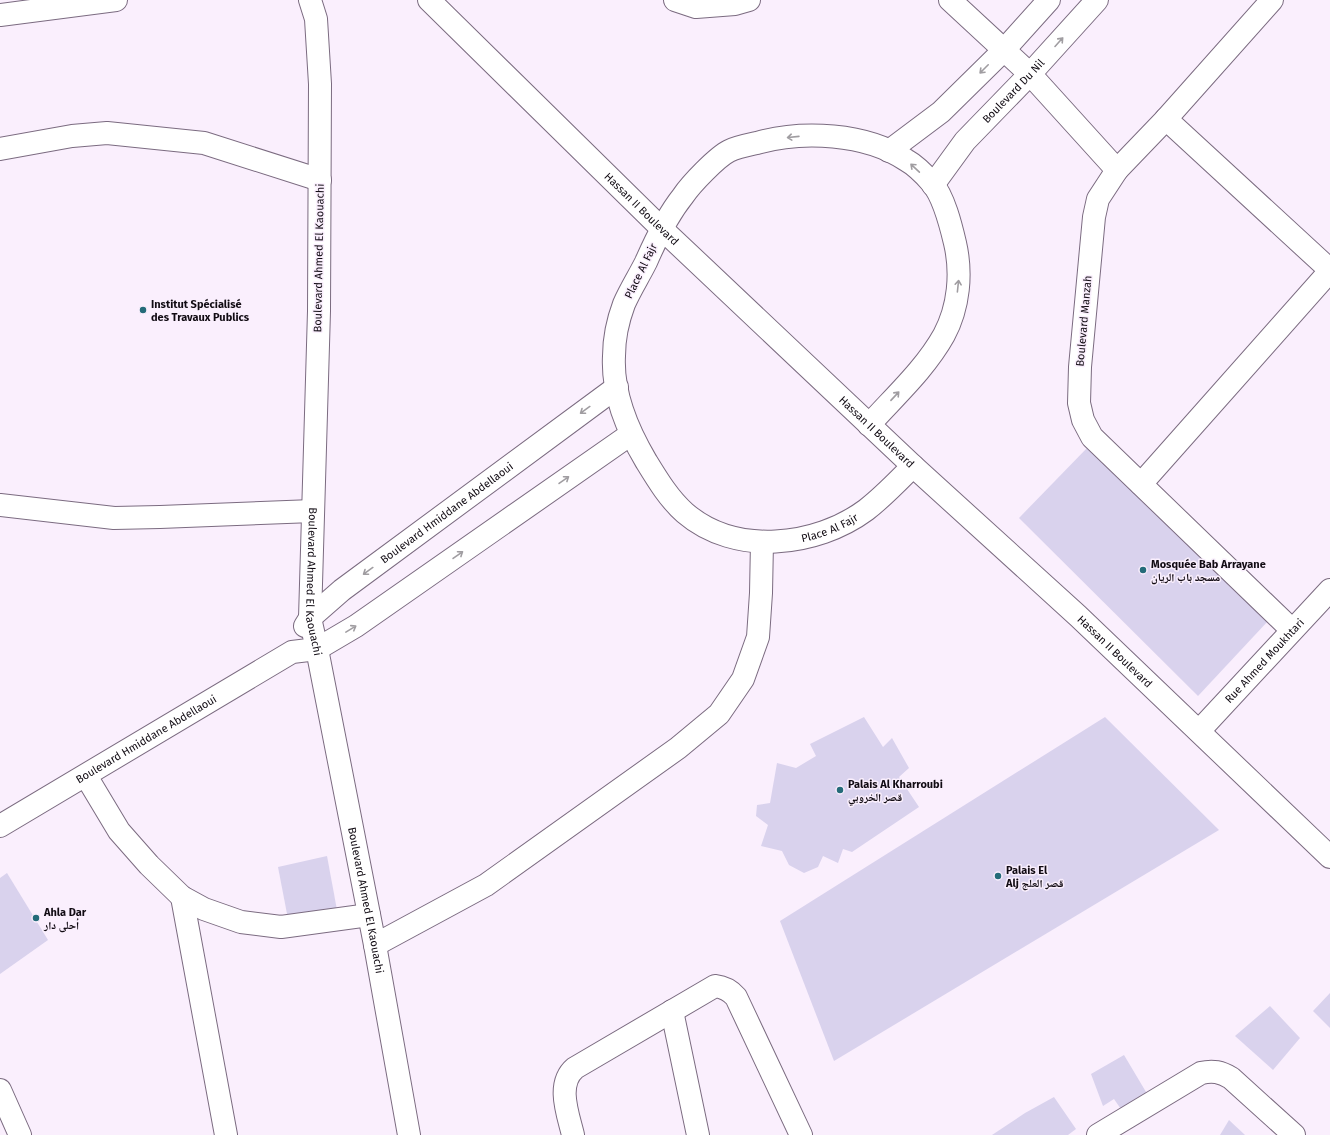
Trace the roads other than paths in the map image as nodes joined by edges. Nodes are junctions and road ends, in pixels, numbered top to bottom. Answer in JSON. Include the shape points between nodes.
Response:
{"nodes":[{"id":1,"x":116,"y":0,"type":"edge"},
{"id":2,"x":429,"y":0,"type":"edge"},
{"id":3,"x":675,"y":0,"type":"edge"},
{"id":4,"x":749,"y":0,"type":"edge"},
{"id":5,"x":950,"y":0,"type":"edge"},
{"id":6,"x":1049,"y":0,"type":"edge"},
{"id":7,"x":1097,"y":0,"type":"edge"},
{"id":8,"x":1272,"y":0,"type":"edge"},
{"id":9,"x":316,"y":6,"type":"edge"},
{"id":10,"x":0,"y":14,"type":"edge"},
{"id":11,"x":1004,"y":50,"type":"junction"},
{"id":12,"x":1030,"y":74,"type":"junction"},
{"id":13,"x":1166,"y":119,"type":"junction"},
{"id":14,"x":0,"y":149,"type":"edge"},
{"id":15,"x":890,"y":151,"type":"junction"},
{"id":16,"x":1117,"y":170,"type":"junction"},
{"id":17,"x":320,"y":180,"type":"junction"},
{"id":18,"x":933,"y":185,"type":"junction"},
{"id":19,"x":661,"y":228,"type":"junction"},
{"id":20,"x":1330,"y":270,"type":"edge"},
{"id":21,"x":617,"y":387,"type":"junction"},
{"id":22,"x":869,"y":425,"type":"junction"},
{"id":23,"x":630,"y":434,"type":"junction"},
{"id":24,"x":913,"y":466,"type":"junction"},
{"id":25,"x":1141,"y":484,"type":"junction"},
{"id":26,"x":0,"y":505,"type":"edge"},
{"id":27,"x":313,"y":511,"type":"junction"},
{"id":28,"x":762,"y":542,"type":"junction"},
{"id":29,"x":1330,"y":590,"type":"edge"},
{"id":30,"x":310,"y":618,"type":"junction"},
{"id":31,"x":1292,"y":630,"type":"junction"},
{"id":32,"x":317,"y":649,"type":"junction"},
{"id":33,"x":292,"y":652,"type":"junction"},
{"id":34,"x":1199,"y":731,"type":"junction"},
{"id":35,"x":86,"y":776,"type":"junction"},
{"id":36,"x":0,"y":826,"type":"edge"},
{"id":37,"x":1330,"y":857,"type":"edge"},
{"id":38,"x":182,"y":897,"type":"junction"},
{"id":39,"x":369,"y":915,"type":"junction"},
{"id":40,"x":375,"y":945,"type":"junction"},
{"id":41,"x":672,"y":1011,"type":"junction"},
{"id":42,"x":0,"y":1090,"type":"edge"},
{"id":43,"x":20,"y":1135,"type":"edge"},
{"id":44,"x":226,"y":1135,"type":"edge"},
{"id":45,"x":409,"y":1135,"type":"edge"},
{"id":46,"x":573,"y":1135,"type":"edge"},
{"id":47,"x":698,"y":1135,"type":"edge"},
{"id":48,"x":801,"y":1135,"type":"edge"},
{"id":49,"x":1099,"y":1135,"type":"edge"},
{"id":50,"x":1294,"y":1135,"type":"edge"}],
"edges":[{"from":1,"to":10,"type":"street"},
{"from":2,"to":19,"type":"street","name":"Hassan II Boulevard"},
{"from":3,"to":4,"type":"street","via":[[696,7],[735,4]]},
{"from":5,"to":11,"type":"street"},
{"from":6,"to":11,"type":"street"},
{"from":12,"to":7,"type":"street","name":"Boulevard Du Nil","one_way":true},
{"from":8,"to":13,"type":"street","name":"Boulevard Manzah"},
{"from":9,"to":17,"type":"street","name":"Boulevard Ahmed El Kaouachi","via":[[320,84]]},
{"from":11,"to":12,"type":"street"},
{"from":11,"to":15,"type":"street","one_way":true,"via":[[941,112]]},
{"from":12,"to":16,"type":"street"},
{"from":12,"to":18,"type":"street","name":"Boulevard Du Nil","via":[[965,142]]},
{"from":13,"to":16,"type":"street","name":"Boulevard Manzah"},
{"from":13,"to":20,"type":"street"},
{"from":14,"to":17,"type":"street","via":[[72,136],[107,133],[204,143]]},
{"from":18,"to":15,"type":"street","name":"Place Al Fajr","one_way":true,"via":[[907,160]]},
{"from":15,"to":19,"type":"street","name":"Place Al Fajr","one_way":true,"via":[[854,140],[815,136],[779,138],[730,151],[715,162],[683,195]]},
{"from":16,"to":25,"type":"street","name":"Boulevard Manzah","via":[[1098,199],[1094,217],[1079,403],[1083,420],[1092,436]]},
{"from":17,"to":27,"type":"street","name":"Boulevard Ahmed El Kaouachi"},
{"from":22,"to":18,"type":"street","name":"Place Al Fajr","one_way":true,"via":[[919,370],[944,334],[954,308],[958,286],[958,256],[946,213]]},
{"from":19,"to":21,"type":"street","name":"Place Al Fajr","via":[[620,318],[614,354]]},
{"from":19,"to":22,"type":"street","name":"Hassan II Boulevard"},
{"from":20,"to":25,"type":"street"},
{"from":21,"to":23,"type":"street","name":"Place Al Fajr"},
{"from":21,"to":30,"type":"street","name":"Boulevard Hmiddane Abdellaoui","one_way":true,"via":[[342,590]]},
{"from":22,"to":24,"type":"street","name":"Hassan II Boulevard"},
{"from":23,"to":28,"type":"street","name":"Place Al Fajr","via":[[662,486],[686,514],[718,533],[732,538]]},
{"from":32,"to":23,"type":"street","name":"Boulevard Hmiddane Abdellaoui","one_way":true,"via":[[362,621]]},
{"from":24,"to":28,"type":"street","name":"Place Al Fajr","via":[[865,511],[836,528],[804,538]]},
{"from":24,"to":34,"type":"street","name":"Hassan II Boulevard","via":[[1078,616]]},
{"from":25,"to":31,"type":"street","name":"Boulevard Manzah"},
{"from":26,"to":27,"type":"street","via":[[114,518]]},
{"from":27,"to":30,"type":"street","name":"Boulevard Ahmed El Kaouachi"},
{"from":28,"to":40,"type":"street","via":[[758,637],[743,679],[719,714],[678,748],[486,885]]},
{"from":29,"to":31,"type":"street","name":"Rue Ahmed Moukhtari"},
{"from":30,"to":32,"type":"street","name":"Boulevard Ahmed El Kaouachi"},
{"from":30,"to":33,"type":"street","name":"Boulevard Hmiddane Abdellaoui"},
{"from":31,"to":34,"type":"street","name":"Rue Ahmed Moukhtari"},
{"from":32,"to":33,"type":"street","name":"Boulevard Hmiddane Abdellaoui"},
{"from":32,"to":39,"type":"street","name":"Boulevard Ahmed El Kaouachi"},
{"from":33,"to":35,"type":"street","name":"Boulevard Hmiddane Abdellaoui"},
{"from":34,"to":37,"type":"street","name":"Hassan II Boulevard"},
{"from":35,"to":36,"type":"street","name":"Boulevard Hmiddane Abdellaoui"},
{"from":35,"to":38,"type":"street","via":[[119,831]]},
{"from":38,"to":39,"type":"street","via":[[204,909],[241,922],[281,927]]},
{"from":38,"to":44,"type":"street"},
{"from":39,"to":40,"type":"street","name":"Boulevard Ahmed El Kaouachi"},
{"from":40,"to":45,"type":"street","name":"Boulevard Ahmed El Kaouachi"},
{"from":41,"to":46,"type":"street","via":[[569,1073],[565,1082],[565,1096]]},
{"from":41,"to":47,"type":"street"},
{"from":41,"to":48,"type":"street","via":[[715,986],[730,990],[736,997]]},
{"from":42,"to":43,"type":"street"},
{"from":49,"to":50,"type":"street","via":[[1201,1073],[1209,1071],[1220,1072],[1231,1078]]}]}
